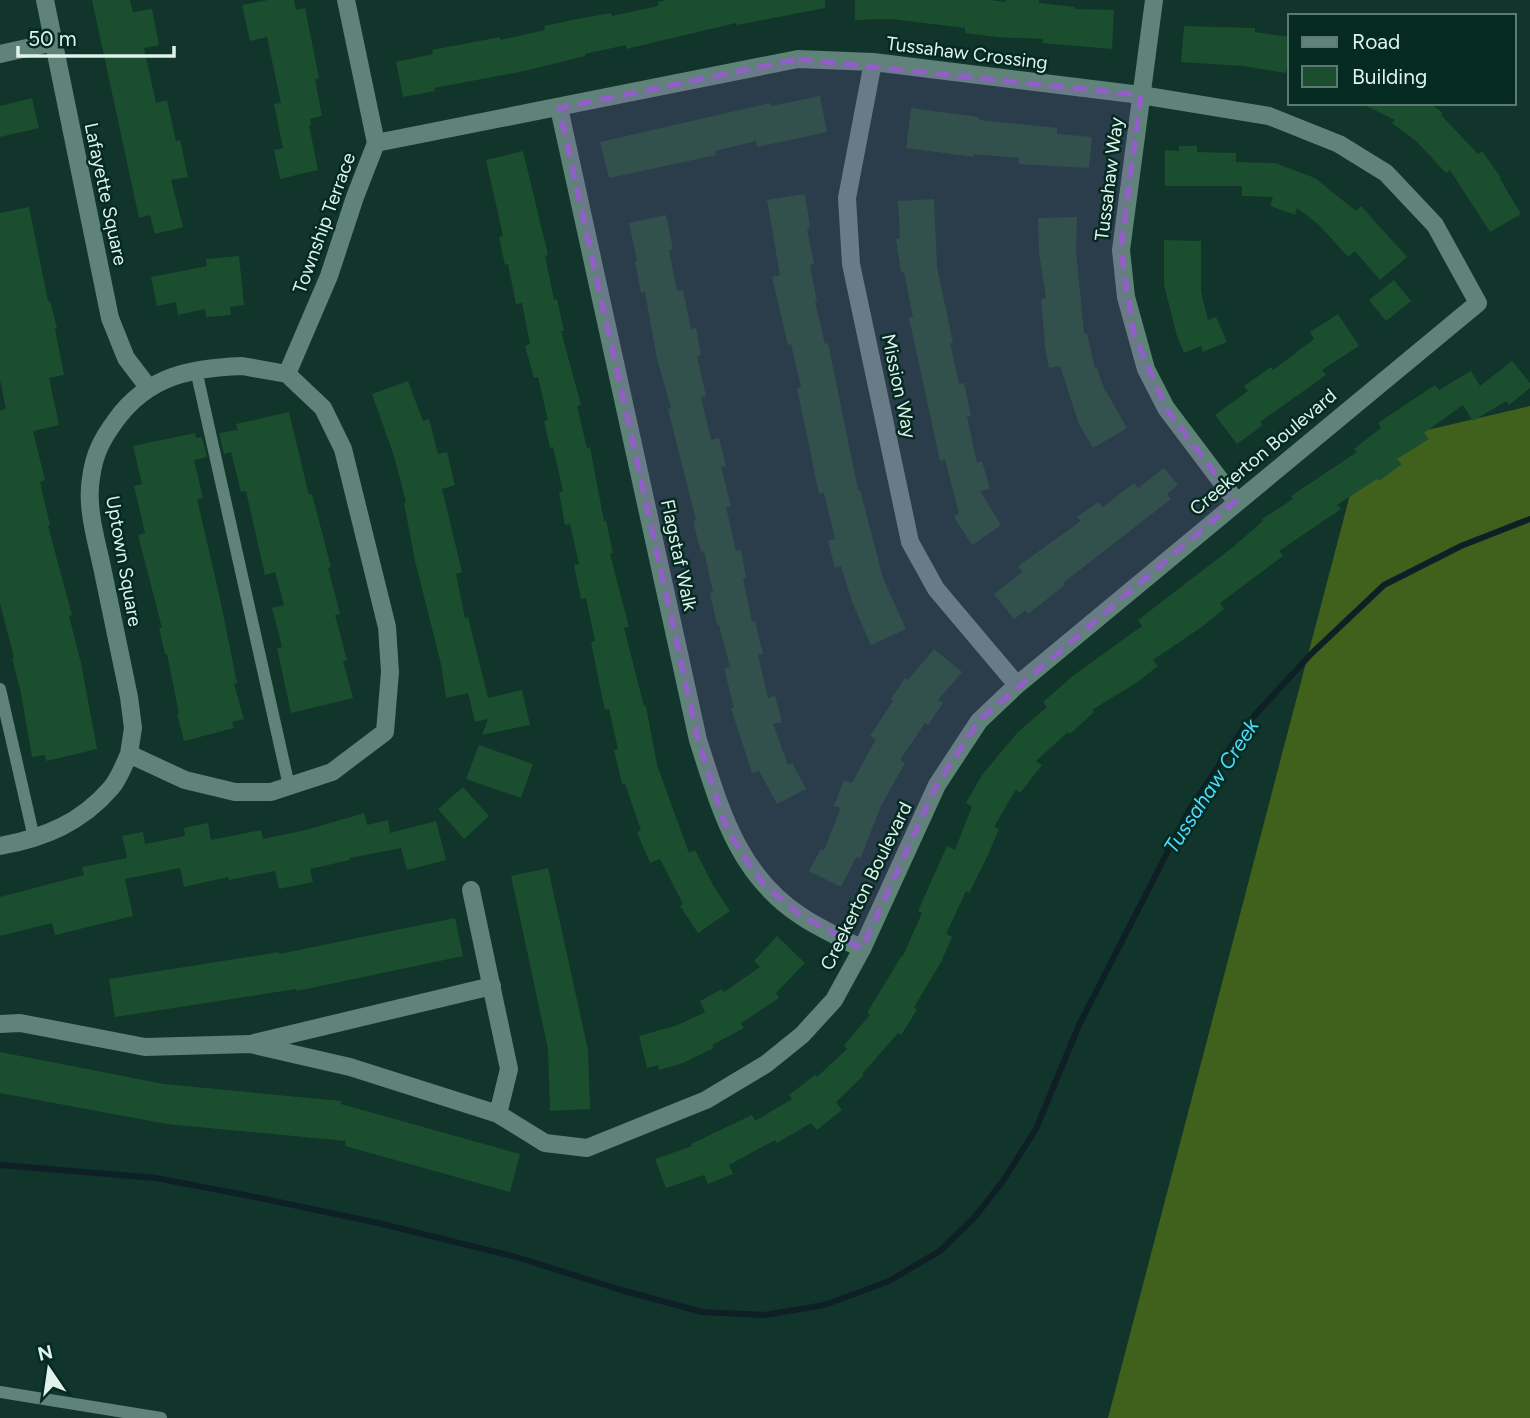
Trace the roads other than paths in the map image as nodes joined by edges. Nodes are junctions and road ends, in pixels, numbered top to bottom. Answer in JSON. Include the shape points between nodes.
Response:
{"nodes":[{"id":1,"x":45,"y":0,"type":"edge"},
{"id":2,"x":346,"y":0,"type":"edge"},
{"id":3,"x":1154,"y":0,"type":"edge"},
{"id":4,"x":54,"y":42,"type":"junction"},
{"id":5,"x":0,"y":54,"type":"edge"},
{"id":6,"x":873,"y":62,"type":"junction"},
{"id":7,"x":1141,"y":96,"type":"junction"},
{"id":8,"x":559,"y":107,"type":"junction"},
{"id":9,"x":376,"y":144,"type":"junction"},
{"id":10,"x":1478,"y":303,"type":"joint"},
{"id":11,"x":196,"y":370,"type":"junction"},
{"id":12,"x":286,"y":374,"type":"junction"},
{"id":13,"x":148,"y":387,"type":"junction"},
{"id":14,"x":1236,"y":501,"type":"junction"},
{"id":15,"x":1017,"y":685,"type":"junction"},
{"id":16,"x":0,"y":689,"type":"edge"},
{"id":17,"x":130,"y":754,"type":"junction"},
{"id":18,"x":289,"y":786,"type":"junction"},
{"id":19,"x":34,"y":838,"type":"junction"},
{"id":20,"x":0,"y":846,"type":"edge"},
{"id":21,"x":471,"y":890,"type":"dead end"},
{"id":22,"x":862,"y":949,"type":"junction"},
{"id":23,"x":492,"y":986,"type":"junction"},
{"id":24,"x":0,"y":1024,"type":"edge"},
{"id":25,"x":250,"y":1044,"type":"junction"},
{"id":26,"x":498,"y":1114,"type":"junction"},
{"id":27,"x":0,"y":1392,"type":"edge"},
{"id":28,"x":160,"y":1418,"type":"edge"}],
"edges":[{"from":1,"to":4,"type":"street","name":"Lafayette Square"},
{"from":2,"to":9,"type":"street","name":"Township Terrace"},
{"from":3,"to":7,"type":"street","name":"Tussahaw Way"},
{"from":4,"to":5,"type":"street"},
{"from":4,"to":13,"type":"street","name":"Lafayette Square","via":[[110,318],[126,358]]},
{"from":6,"to":7,"type":"street","name":"Tussahaw Crossing"},
{"from":6,"to":8,"type":"street","name":"Tussahaw Crossing","via":[[799,59]]},
{"from":6,"to":15,"type":"street","name":"Mission Way","via":[[847,198],[851,264],[911,542],[936,589]]},
{"from":7,"to":10,"type":"street","name":"Tussahaw Crossing","via":[[1269,116],[1339,144],[1387,173],[1435,225]]},
{"from":7,"to":14,"type":"street","name":"Tussahaw Way","via":[[1121,250],[1126,297],[1146,369],[1166,408]]},
{"from":8,"to":9,"type":"street","name":"Tussahaw Crossing"},
{"from":8,"to":22,"type":"street","name":"Flagstaf Walk","via":[[698,740],[725,825],[764,885],[800,915]]},
{"from":9,"to":12,"type":"street","name":"Township Terrace"},
{"from":10,"to":14,"type":"street","name":"Creekerton Boulevard"},
{"from":11,"to":12,"type":"street","name":"Uptown Square","via":[[242,366]]},
{"from":11,"to":13,"type":"street","name":"Uptown Square"},
{"from":11,"to":18,"type":"lane"},
{"from":12,"to":18,"type":"street","via":[[323,408],[343,449],[387,627],[390,672],[385,732],[331,772]]},
{"from":13,"to":17,"type":"street","name":"Uptown Square","via":[[123,410],[100,442],[90,479],[91,515],[129,697]]},
{"from":14,"to":15,"type":"street","name":"Creekerton Boulevard"},
{"from":15,"to":22,"type":"street","name":"Creekerton Boulevard","via":[[979,721],[937,785]]},
{"from":16,"to":19,"type":"lane"},
{"from":17,"to":18,"type":"street","via":[[185,780],[235,792],[271,792]]},
{"from":17,"to":19,"type":"street","via":[[113,787],[94,804],[69,825]]},
{"from":19,"to":20,"type":"street"},
{"from":21,"to":23,"type":"street"},
{"from":22,"to":26,"type":"street","name":"Creekerton Boulevard","via":[[834,1000],[802,1035],[766,1064],[706,1100],[587,1148],[545,1143]]},
{"from":23,"to":25,"type":"street"},
{"from":23,"to":26,"type":"street","via":[[509,1069]]},
{"from":24,"to":25,"type":"street","name":"Creekerton Boulevard","via":[[20,1023],[145,1047]]},
{"from":25,"to":26,"type":"street","name":"Creekerton Boulevard","via":[[350,1067]]},
{"from":27,"to":28,"type":"lane"}]}
